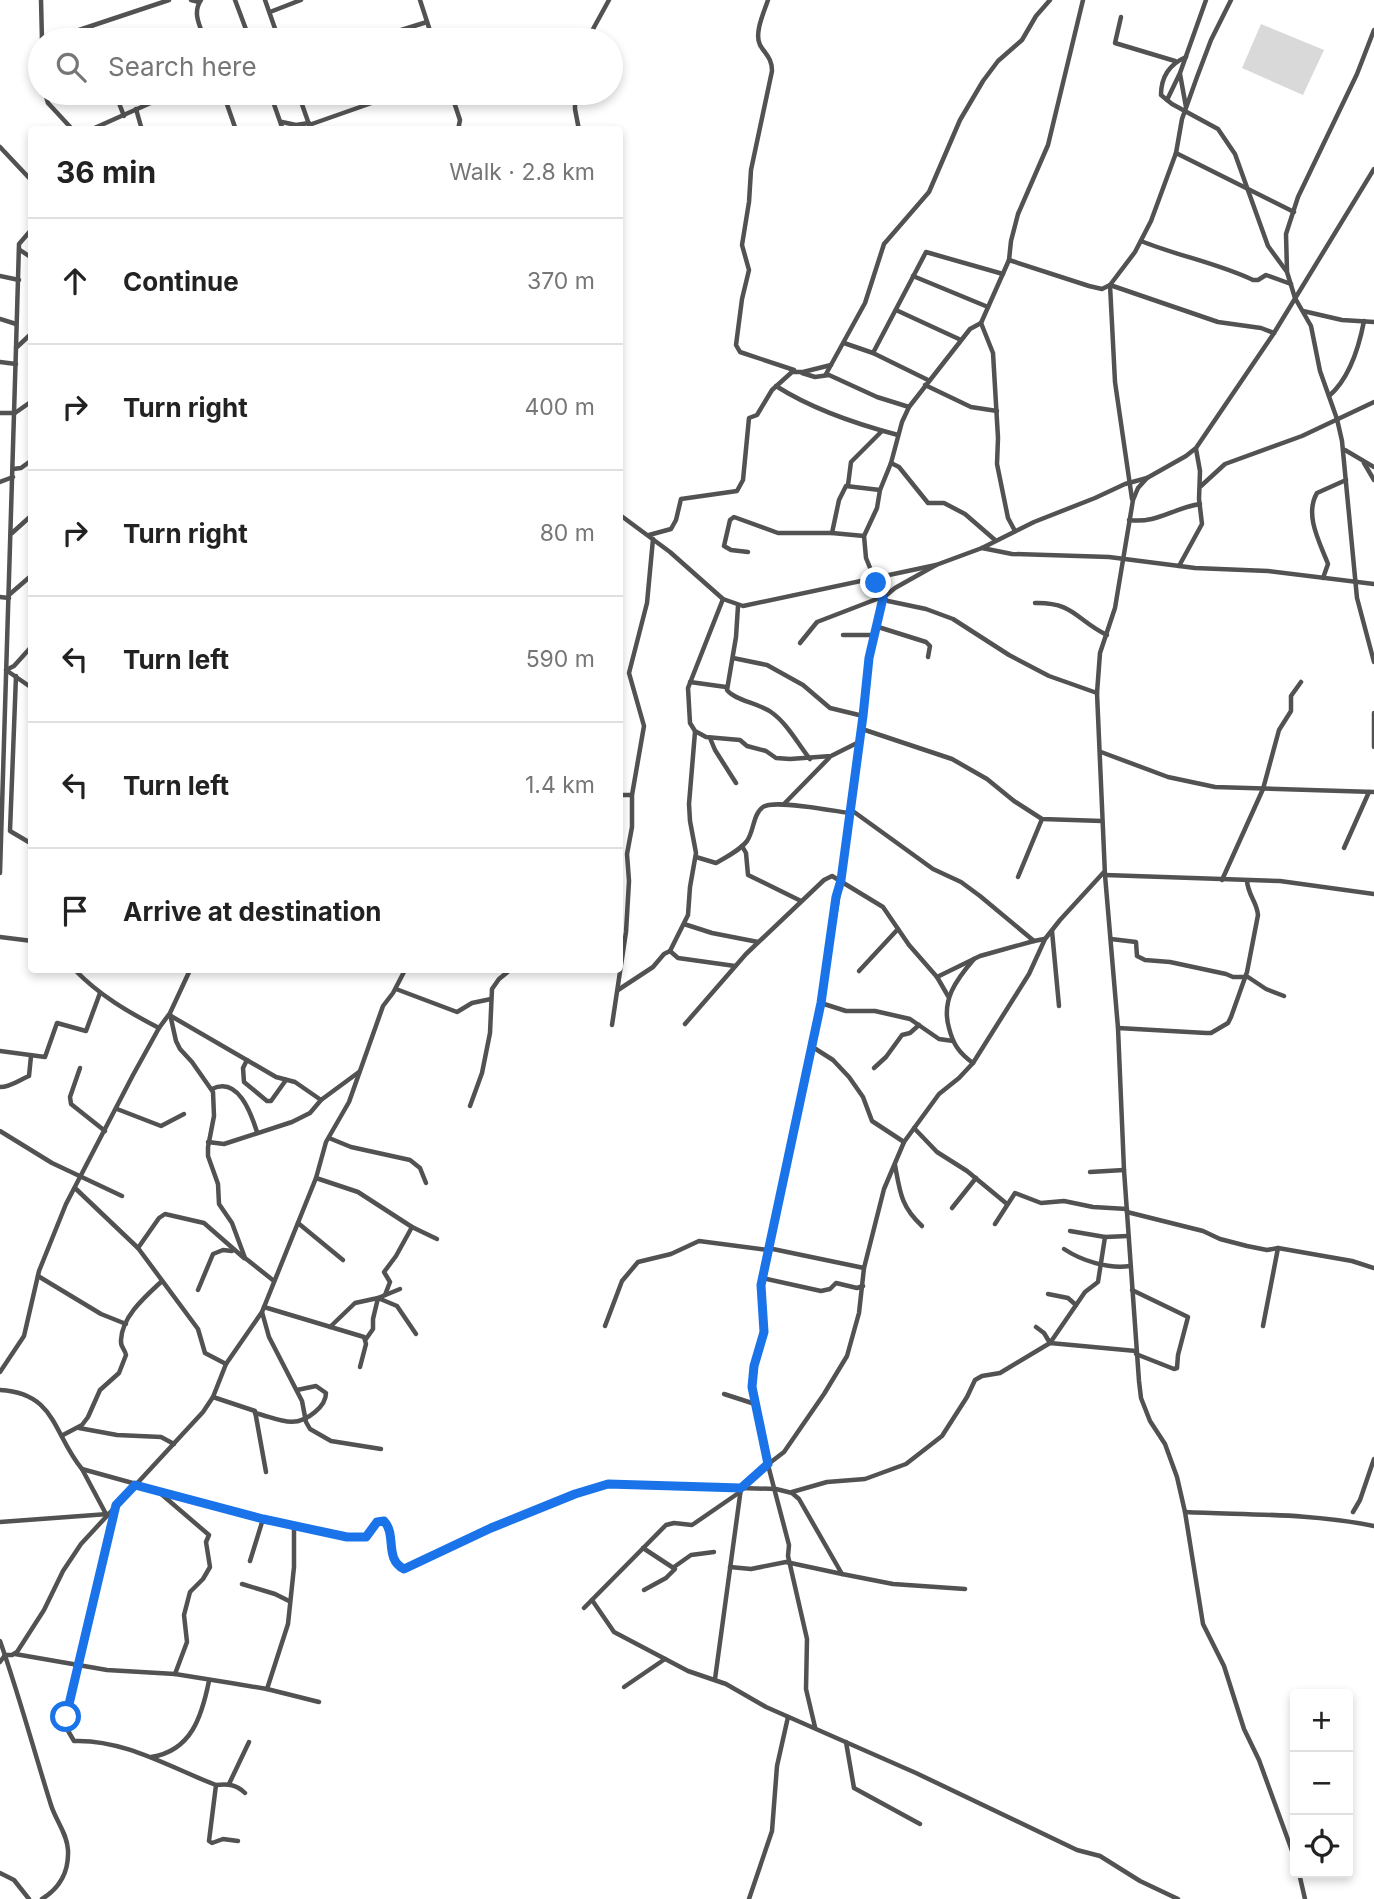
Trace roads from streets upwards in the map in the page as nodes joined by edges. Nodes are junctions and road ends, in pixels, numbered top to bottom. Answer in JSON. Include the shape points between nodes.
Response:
{"nodes":[{"id":1,"x":41,"y":0,"type":"edge"},
{"id":2,"x":169,"y":0,"type":"edge"},
{"id":3,"x":191,"y":0,"type":"edge"},
{"id":4,"x":235,"y":0,"type":"edge"},
{"id":5,"x":265,"y":0,"type":"edge"},
{"id":6,"x":301,"y":0,"type":"edge"},
{"id":7,"x":420,"y":0,"type":"edge"},
{"id":8,"x":609,"y":0,"type":"edge"},
{"id":9,"x":768,"y":0,"type":"edge"},
{"id":10,"x":1050,"y":0,"type":"edge"},
{"id":11,"x":1083,"y":0,"type":"edge"},
{"id":12,"x":1206,"y":0,"type":"edge"},
{"id":13,"x":1231,"y":0,"type":"edge"},
{"id":14,"x":200,"y":1,"type":"edge"},
{"id":15,"x":270,"y":12,"type":"junction"},
{"id":16,"x":1121,"y":17,"type":"dead end"},
{"id":17,"x":427,"y":22,"type":"junction"},
{"id":18,"x":91,"y":27,"type":"joint"},
{"id":19,"x":42,"y":28,"type":"edge"},
{"id":20,"x":88,"y":28,"type":"edge"},
{"id":21,"x":200,"y":28,"type":"edge"},
{"id":22,"x":246,"y":28,"type":"edge"},
{"id":23,"x":275,"y":28,"type":"edge"},
{"id":24,"x":408,"y":28,"type":"edge"},
{"id":25,"x":429,"y":28,"type":"edge"},
{"id":26,"x":594,"y":28,"type":"edge"},
{"id":27,"x":1374,"y":30,"type":"edge"},
{"id":28,"x":1186,"y":57,"type":"junction"},
{"id":29,"x":1175,"y":61,"type":"junction"},
{"id":30,"x":1180,"y":73,"type":"junction"},
{"id":31,"x":1167,"y":100,"type":"junction"},
{"id":32,"x":51,"y":105,"type":"edge"},
{"id":33,"x":120,"y":105,"type":"edge"},
{"id":34,"x":147,"y":105,"type":"edge"},
{"id":35,"x":227,"y":105,"type":"edge"},
{"id":36,"x":275,"y":105,"type":"edge"},
{"id":37,"x":302,"y":105,"type":"edge"},
{"id":38,"x":367,"y":105,"type":"edge"},
{"id":39,"x":455,"y":105,"type":"edge"},
{"id":40,"x":575,"y":105,"type":"edge"},
{"id":41,"x":136,"y":110,"type":"junction"},
{"id":42,"x":1186,"y":110,"type":"junction"},
{"id":43,"x":124,"y":116,"type":"junction"},
{"id":44,"x":281,"y":122,"type":"junction"},
{"id":45,"x":69,"y":126,"type":"edge"},
{"id":46,"x":100,"y":126,"type":"edge"},
{"id":47,"x":141,"y":126,"type":"edge"},
{"id":48,"x":235,"y":126,"type":"edge"},
{"id":49,"x":282,"y":126,"type":"edge"},
{"id":50,"x":309,"y":126,"type":"edge"},
{"id":51,"x":459,"y":126,"type":"edge"},
{"id":52,"x":578,"y":126,"type":"edge"},
{"id":53,"x":0,"y":147,"type":"edge"},
{"id":54,"x":1177,"y":153,"type":"junction"},
{"id":55,"x":1374,"y":169,"type":"edge"},
{"id":56,"x":28,"y":177,"type":"edge"},
{"id":57,"x":1246,"y":187,"type":"junction"},
{"id":58,"x":1294,"y":212,"type":"junction"},
{"id":59,"x":28,"y":233,"type":"edge"},
{"id":60,"x":1141,"y":241,"type":"junction"},
{"id":61,"x":20,"y":249,"type":"junction"},
{"id":62,"x":28,"y":255,"type":"edge"},
{"id":63,"x":1009,"y":260,"type":"junction"},
{"id":64,"x":1287,"y":272,"type":"junction"},
{"id":65,"x":1003,"y":274,"type":"junction"},
{"id":66,"x":0,"y":276,"type":"edge"},
{"id":67,"x":913,"y":276,"type":"junction"},
{"id":68,"x":19,"y":280,"type":"junction"},
{"id":69,"x":1291,"y":284,"type":"junction"},
{"id":70,"x":1110,"y":285,"type":"junction"},
{"id":71,"x":1295,"y":298,"type":"junction"},
{"id":72,"x":989,"y":307,"type":"junction"},
{"id":73,"x":896,"y":310,"type":"junction"},
{"id":74,"x":1302,"y":311,"type":"junction"},
{"id":75,"x":0,"y":319,"type":"edge"},
{"id":76,"x":1364,"y":321,"type":"junction"},
{"id":77,"x":1374,"y":322,"type":"edge"},
{"id":78,"x":981,"y":323,"type":"junction"},
{"id":79,"x":16,"y":324,"type":"junction"},
{"id":80,"x":1274,"y":333,"type":"junction"},
{"id":81,"x":28,"y":337,"type":"edge"},
{"id":82,"x":961,"y":340,"type":"junction"},
{"id":83,"x":844,"y":343,"type":"junction"},
{"id":84,"x":16,"y":348,"type":"junction"},
{"id":85,"x":873,"y":353,"type":"junction"},
{"id":86,"x":0,"y":362,"type":"edge"},
{"id":87,"x":16,"y":364,"type":"junction"},
{"id":88,"x":832,"y":364,"type":"junction"},
{"id":89,"x":797,"y":371,"type":"junction"},
{"id":90,"x":826,"y":374,"type":"junction"},
{"id":91,"x":927,"y":383,"type":"junction"},
{"id":92,"x":776,"y":386,"type":"junction"},
{"id":93,"x":1329,"y":396,"type":"junction"},
{"id":94,"x":1374,"y":402,"type":"edge"},
{"id":95,"x":28,"y":404,"type":"edge"},
{"id":96,"x":909,"y":407,"type":"junction"},
{"id":97,"x":997,"y":411,"type":"junction"},
{"id":98,"x":0,"y":413,"type":"edge"},
{"id":99,"x":15,"y":413,"type":"junction"},
{"id":100,"x":1337,"y":419,"type":"junction"},
{"id":101,"x":882,"y":431,"type":"junction"},
{"id":102,"x":898,"y":435,"type":"junction"},
{"id":103,"x":1196,"y":448,"type":"junction"},
{"id":104,"x":1344,"y":449,"type":"junction"},
{"id":105,"x":1364,"y":462,"type":"junction"},
{"id":106,"x":28,"y":463,"type":"edge"},
{"id":107,"x":891,"y":463,"type":"junction"},
{"id":108,"x":1374,"y":467,"type":"edge"},
{"id":109,"x":13,"y":469,"type":"junction"},
{"id":110,"x":13,"y":477,"type":"junction"},
{"id":111,"x":1147,"y":478,"type":"junction"},
{"id":112,"x":1346,"y":480,"type":"junction"},
{"id":113,"x":1374,"y":480,"type":"edge"},
{"id":114,"x":0,"y":482,"type":"edge"},
{"id":115,"x":1129,"y":483,"type":"junction"},
{"id":116,"x":848,"y":485,"type":"junction"},
{"id":117,"x":1201,"y":486,"type":"junction"},
{"id":118,"x":880,"y":490,"type":"junction"},
{"id":119,"x":1133,"y":500,"type":"junction"},
{"id":120,"x":1200,"y":504,"type":"junction"},
{"id":121,"x":623,"y":517,"type":"edge"},
{"id":122,"x":28,"y":519,"type":"edge"},
{"id":123,"x":1129,"y":520,"type":"junction"},
{"id":124,"x":1015,"y":531,"type":"junction"},
{"id":125,"x":12,"y":533,"type":"junction"},
{"id":126,"x":832,"y":533,"type":"junction"},
{"id":127,"x":864,"y":536,"type":"junction"},
{"id":128,"x":651,"y":537,"type":"junction"},
{"id":129,"x":995,"y":540,"type":"junction"},
{"id":130,"x":982,"y":548,"type":"junction"},
{"id":131,"x":748,"y":552,"type":"dead end"},
{"id":132,"x":1122,"y":558,"type":"junction"},
{"id":133,"x":936,"y":565,"type":"junction"},
{"id":134,"x":1179,"y":566,"type":"junction"},
{"id":135,"x":874,"y":578,"type":"junction"},
{"id":136,"x":1323,"y":578,"type":"junction"},
{"id":137,"x":28,"y":579,"type":"edge"},
{"id":138,"x":1355,"y":581,"type":"junction"},
{"id":139,"x":1374,"y":584,"type":"edge"},
{"id":140,"x":10,"y":596,"type":"junction"},
{"id":141,"x":0,"y":597,"type":"edge"},
{"id":142,"x":883,"y":597,"type":"junction"},
{"id":143,"x":723,"y":599,"type":"junction"},
{"id":144,"x":1035,"y":603,"type":"dead end"},
{"id":145,"x":738,"y":606,"type":"junction"},
{"id":146,"x":875,"y":626,"type":"junction"},
{"id":147,"x":843,"y":635,"type":"dead end"},
{"id":148,"x":873,"y":635,"type":"junction"},
{"id":149,"x":1107,"y":635,"type":"junction"},
{"id":150,"x":800,"y":643,"type":"dead end"},
{"id":151,"x":28,"y":650,"type":"edge"},
{"id":152,"x":7,"y":655,"type":"junction"},
{"id":153,"x":928,"y":657,"type":"dead end"},
{"id":154,"x":733,"y":658,"type":"junction"},
{"id":155,"x":20,"y":659,"type":"junction"},
{"id":156,"x":1374,"y":662,"type":"edge"},
{"id":157,"x":6,"y":670,"type":"junction"},
{"id":158,"x":16,"y":676,"type":"junction"},
{"id":159,"x":691,"y":682,"type":"junction"},
{"id":160,"x":1301,"y":682,"type":"dead end"},
{"id":161,"x":28,"y":685,"type":"edge"},
{"id":162,"x":726,"y":687,"type":"junction"},
{"id":163,"x":1097,"y":693,"type":"junction"},
{"id":164,"x":1374,"y":713,"type":"edge"},
{"id":165,"x":863,"y":716,"type":"junction"},
{"id":166,"x":862,"y":729,"type":"junction"},
{"id":167,"x":695,"y":731,"type":"junction"},
{"id":168,"x":710,"y":738,"type":"junction"},
{"id":169,"x":860,"y":741,"type":"junction"},
{"id":170,"x":1374,"y":747,"type":"edge"},
{"id":171,"x":1100,"y":752,"type":"junction"},
{"id":172,"x":831,"y":756,"type":"junction"},
{"id":173,"x":810,"y":759,"type":"junction"},
{"id":174,"x":736,"y":783,"type":"dead end"},
{"id":175,"x":1263,"y":789,"type":"junction"},
{"id":176,"x":1372,"y":792,"type":"edge"},
{"id":177,"x":623,"y":795,"type":"edge"},
{"id":178,"x":632,"y":795,"type":"junction"},
{"id":179,"x":784,"y":805,"type":"junction"},
{"id":180,"x":850,"y":811,"type":"junction"},
{"id":181,"x":1042,"y":818,"type":"junction"},
{"id":182,"x":1102,"y":821,"type":"junction"},
{"id":183,"x":2,"y":831,"type":"junction"},
{"id":184,"x":10,"y":831,"type":"junction"},
{"id":185,"x":28,"y":842,"type":"edge"},
{"id":186,"x":742,"y":846,"type":"junction"},
{"id":187,"x":1344,"y":848,"type":"dead end"},
{"id":188,"x":695,"y":857,"type":"junction"},
{"id":189,"x":0,"y":873,"type":"edge"},
{"id":190,"x":1105,"y":873,"type":"junction"},
{"id":191,"x":1018,"y":877,"type":"dead end"},
{"id":192,"x":841,"y":880,"type":"junction"},
{"id":193,"x":1222,"y":880,"type":"junction"},
{"id":194,"x":1247,"y":881,"type":"junction"},
{"id":195,"x":1374,"y":894,"type":"edge"},
{"id":196,"x":801,"y":901,"type":"junction"},
{"id":197,"x":684,"y":924,"type":"junction"},
{"id":198,"x":898,"y":929,"type":"junction"},
{"id":199,"x":1052,"y":930,"type":"junction"},
{"id":200,"x":0,"y":937,"type":"edge"},
{"id":201,"x":1045,"y":939,"type":"junction"},
{"id":202,"x":1111,"y":939,"type":"junction"},
{"id":203,"x":28,"y":940,"type":"edge"},
{"id":204,"x":1034,"y":941,"type":"junction"},
{"id":205,"x":758,"y":943,"type":"junction"},
{"id":206,"x":623,"y":944,"type":"edge"},
{"id":207,"x":670,"y":951,"type":"junction"},
{"id":208,"x":974,"y":959,"type":"junction"},
{"id":209,"x":735,"y":966,"type":"junction"},
{"id":210,"x":859,"y":971,"type":"dead end"},
{"id":211,"x":78,"y":973,"type":"edge"},
{"id":212,"x":189,"y":973,"type":"edge"},
{"id":213,"x":404,"y":973,"type":"edge"},
{"id":214,"x":507,"y":973,"type":"edge"},
{"id":215,"x":620,"y":973,"type":"edge"},
{"id":216,"x":937,"y":977,"type":"junction"},
{"id":217,"x":1245,"y":978,"type":"junction"},
{"id":218,"x":396,"y":989,"type":"junction"},
{"id":219,"x":618,"y":990,"type":"junction"},
{"id":220,"x":100,"y":993,"type":"junction"},
{"id":221,"x":948,"y":996,"type":"junction"},
{"id":222,"x":1284,"y":996,"type":"dead end"},
{"id":223,"x":491,"y":999,"type":"junction"},
{"id":224,"x":821,"y":1003,"type":"junction"},
{"id":225,"x":1059,"y":1006,"type":"dead end"},
{"id":226,"x":170,"y":1015,"type":"junction"},
{"id":227,"x":612,"y":1024,"type":"dead end"},
{"id":228,"x":685,"y":1024,"type":"dead end"},
{"id":229,"x":919,"y":1025,"type":"junction"},
{"id":230,"x":159,"y":1028,"type":"junction"},
{"id":231,"x":1118,"y":1028,"type":"junction"},
{"id":232,"x":953,"y":1041,"type":"junction"},
{"id":233,"x":811,"y":1046,"type":"junction"},
{"id":234,"x":0,"y":1051,"type":"edge"},
{"id":235,"x":31,"y":1056,"type":"junction"},
{"id":236,"x":247,"y":1060,"type":"junction"},
{"id":237,"x":972,"y":1063,"type":"junction"},
{"id":238,"x":80,"y":1068,"type":"dead end"},
{"id":239,"x":874,"y":1068,"type":"dead end"},
{"id":240,"x":360,"y":1071,"type":"junction"},
{"id":241,"x":287,"y":1080,"type":"junction"},
{"id":242,"x":0,"y":1087,"type":"edge"},
{"id":243,"x":211,"y":1089,"type":"junction"},
{"id":244,"x":321,"y":1100,"type":"junction"},
{"id":245,"x":470,"y":1107,"type":"dead end"},
{"id":246,"x":117,"y":1109,"type":"junction"},
{"id":247,"x":184,"y":1114,"type":"dead end"},
{"id":248,"x":914,"y":1128,"type":"junction"},
{"id":249,"x":0,"y":1131,"type":"edge"},
{"id":250,"x":105,"y":1131,"type":"junction"},
{"id":251,"x":257,"y":1132,"type":"junction"},
{"id":252,"x":328,"y":1138,"type":"junction"},
{"id":253,"x":208,"y":1142,"type":"junction"},
{"id":254,"x":904,"y":1142,"type":"junction"},
{"id":255,"x":894,"y":1163,"type":"junction"},
{"id":256,"x":1124,"y":1170,"type":"junction"},
{"id":257,"x":1090,"y":1172,"type":"dead end"},
{"id":258,"x":80,"y":1177,"type":"junction"},
{"id":259,"x":316,"y":1178,"type":"junction"},
{"id":260,"x":976,"y":1178,"type":"junction"},
{"id":261,"x":426,"y":1183,"type":"dead end"},
{"id":262,"x":75,"y":1188,"type":"junction"},
{"id":263,"x":122,"y":1196,"type":"dead end"},
{"id":264,"x":1007,"y":1205,"type":"junction"},
{"id":265,"x":952,"y":1209,"type":"dead end"},
{"id":266,"x":1127,"y":1211,"type":"junction"},
{"id":267,"x":298,"y":1223,"type":"junction"},
{"id":268,"x":995,"y":1224,"type":"dead end"},
{"id":269,"x":922,"y":1226,"type":"dead end"},
{"id":270,"x":412,"y":1227,"type":"junction"},
{"id":271,"x":1070,"y":1231,"type":"dead end"},
{"id":272,"x":1128,"y":1236,"type":"junction"},
{"id":273,"x":1105,"y":1237,"type":"junction"},
{"id":274,"x":437,"y":1239,"type":"dead end"},
{"id":275,"x":138,"y":1248,"type":"junction"},
{"id":276,"x":1278,"y":1248,"type":"junction"},
{"id":277,"x":768,"y":1249,"type":"junction"},
{"id":278,"x":1064,"y":1249,"type":"dead end"},
{"id":279,"x":233,"y":1251,"type":"junction"},
{"id":280,"x":245,"y":1258,"type":"junction"},
{"id":281,"x":343,"y":1260,"type":"dead end"},
{"id":282,"x":1101,"y":1264,"type":"junction"},
{"id":283,"x":1130,"y":1266,"type":"junction"},
{"id":284,"x":864,"y":1268,"type":"junction"},
{"id":285,"x":1374,"y":1268,"type":"edge"},
{"id":286,"x":38,"y":1276,"type":"junction"},
{"id":287,"x":762,"y":1278,"type":"junction"},
{"id":288,"x":162,"y":1281,"type":"junction"},
{"id":289,"x":274,"y":1281,"type":"junction"},
{"id":290,"x":863,"y":1286,"type":"junction"},
{"id":291,"x":400,"y":1289,"type":"dead end"},
{"id":292,"x":198,"y":1290,"type":"dead end"},
{"id":293,"x":1132,"y":1290,"type":"junction"},
{"id":294,"x":1048,"y":1294,"type":"dead end"},
{"id":295,"x":385,"y":1296,"type":"junction"},
{"id":296,"x":378,"y":1298,"type":"junction"},
{"id":297,"x":1076,"y":1305,"type":"junction"},
{"id":298,"x":263,"y":1309,"type":"junction"},
{"id":299,"x":126,"y":1324,"type":"junction"},
{"id":300,"x":605,"y":1326,"type":"dead end"},
{"id":301,"x":1263,"y":1326,"type":"dead end"},
{"id":302,"x":1036,"y":1327,"type":"dead end"},
{"id":303,"x":330,"y":1328,"type":"junction"},
{"id":304,"x":416,"y":1334,"type":"dead end"},
{"id":305,"x":366,"y":1339,"type":"junction"},
{"id":306,"x":1050,"y":1343,"type":"junction"},
{"id":307,"x":1136,"y":1353,"type":"junction"},
{"id":308,"x":226,"y":1364,"type":"junction"},
{"id":309,"x":360,"y":1367,"type":"dead end"},
{"id":310,"x":0,"y":1372,"type":"edge"},
{"id":311,"x":0,"y":1390,"type":"edge"},
{"id":312,"x":297,"y":1390,"type":"junction"},
{"id":313,"x":724,"y":1394,"type":"dead end"},
{"id":314,"x":213,"y":1397,"type":"junction"},
{"id":315,"x":755,"y":1404,"type":"junction"},
{"id":316,"x":256,"y":1413,"type":"junction"},
{"id":317,"x":305,"y":1420,"type":"junction"},
{"id":318,"x":78,"y":1428,"type":"junction"},
{"id":319,"x":63,"y":1435,"type":"junction"},
{"id":320,"x":174,"y":1444,"type":"junction"},
{"id":321,"x":381,"y":1449,"type":"dead end"},
{"id":322,"x":1374,"y":1459,"type":"edge"},
{"id":323,"x":768,"y":1464,"type":"junction"},
{"id":324,"x":82,"y":1469,"type":"junction"},
{"id":325,"x":266,"y":1472,"type":"dead end"},
{"id":326,"x":135,"y":1485,"type":"junction"},
{"id":327,"x":776,"y":1489,"type":"junction"},
{"id":328,"x":741,"y":1490,"type":"junction"},
{"id":329,"x":158,"y":1491,"type":"junction"},
{"id":330,"x":792,"y":1493,"type":"junction"},
{"id":331,"x":116,"y":1505,"type":"junction"},
{"id":332,"x":1185,"y":1512,"type":"junction"},
{"id":333,"x":1353,"y":1512,"type":"dead end"},
{"id":334,"x":107,"y":1514,"type":"junction"},
{"id":335,"x":263,"y":1519,"type":"junction"},
{"id":336,"x":0,"y":1522,"type":"edge"},
{"id":337,"x":293,"y":1525,"type":"junction"},
{"id":338,"x":1374,"y":1526,"type":"edge"},
{"id":339,"x":643,"y":1548,"type":"junction"},
{"id":340,"x":714,"y":1552,"type":"dead end"},
{"id":341,"x":250,"y":1561,"type":"dead end"},
{"id":342,"x":789,"y":1564,"type":"junction"},
{"id":343,"x":674,"y":1567,"type":"junction"},
{"id":344,"x":730,"y":1567,"type":"junction"},
{"id":345,"x":842,"y":1574,"type":"junction"},
{"id":346,"x":242,"y":1584,"type":"dead end"},
{"id":347,"x":965,"y":1588,"type":"dead end"},
{"id":348,"x":644,"y":1590,"type":"dead end"},
{"id":349,"x":592,"y":1600,"type":"junction"},
{"id":350,"x":289,"y":1601,"type":"junction"},
{"id":351,"x":584,"y":1608,"type":"dead end"},
{"id":352,"x":0,"y":1641,"type":"edge"},
{"id":353,"x":15,"y":1654,"type":"junction"},
{"id":354,"x":5,"y":1655,"type":"junction"},
{"id":355,"x":666,"y":1659,"type":"junction"},
{"id":356,"x":0,"y":1662,"type":"edge"},
{"id":357,"x":77,"y":1665,"type":"junction"},
{"id":358,"x":175,"y":1674,"type":"junction"},
{"id":359,"x":715,"y":1679,"type":"junction"},
{"id":360,"x":209,"y":1681,"type":"junction"},
{"id":361,"x":624,"y":1687,"type":"dead end"},
{"id":362,"x":267,"y":1689,"type":"junction"},
{"id":363,"x":319,"y":1702,"type":"dead end"},
{"id":364,"x":788,"y":1717,"type":"junction"},
{"id":365,"x":815,"y":1727,"type":"junction"},
{"id":366,"x":845,"y":1741,"type":"junction"},
{"id":367,"x":249,"y":1742,"type":"dead end"},
{"id":368,"x":149,"y":1757,"type":"junction"},
{"id":369,"x":229,"y":1784,"type":"junction"},
{"id":370,"x":216,"y":1785,"type":"junction"},
{"id":371,"x":245,"y":1793,"type":"dead end"},
{"id":372,"x":920,"y":1824,"type":"dead end"},
{"id":373,"x":238,"y":1841,"type":"dead end"},
{"id":374,"x":1290,"y":1845,"type":"edge"},
{"id":375,"x":0,"y":1873,"type":"edge"},
{"id":376,"x":1300,"y":1878,"type":"edge"},
{"id":377,"x":29,"y":1899,"type":"edge"},
{"id":378,"x":42,"y":1899,"type":"edge"},
{"id":379,"x":749,"y":1899,"type":"edge"},
{"id":380,"x":1178,"y":1899,"type":"edge"},
{"id":381,"x":1305,"y":1899,"type":"edge"}],
"edges":[{"from":1,"to":19,"type":"street"},
{"from":2,"to":18,"type":"street"},
{"from":3,"to":14,"type":"street"},
{"from":4,"to":22,"type":"street"},
{"from":5,"to":15,"type":"street"},
{"from":6,"to":15,"type":"street"},
{"from":7,"to":17,"type":"street"},
{"from":8,"to":26,"type":"street"},
{"from":9,"to":89,"type":"street","via":[[758,38],[772,71],[751,170],[742,245],[748,270],[736,345],[740,352]]},
{"from":10,"to":83,"type":"street","via":[[1022,40],[984,81],[960,120],[929,192],[884,244],[865,303]]},
{"from":11,"to":63,"type":"street","via":[[1048,145],[1018,214]]},
{"from":12,"to":28,"type":"street"},
{"from":13,"to":42,"type":"street"},
{"from":14,"to":21,"type":"street","via":[[196,15]]},
{"from":15,"to":23,"type":"street"},
{"from":16,"to":29,"type":"street","via":[[1115,43]]},
{"from":17,"to":24,"type":"street"},
{"from":17,"to":25,"type":"street"},
{"from":18,"to":20,"type":"street"},
{"from":27,"to":58,"type":"street"},
{"from":28,"to":29,"type":"street"},
{"from":28,"to":30,"type":"street"},
{"from":29,"to":31,"type":"street","via":[[1161,87]]},
{"from":30,"to":31,"type":"street"},
{"from":30,"to":42,"type":"street"},
{"from":31,"to":42,"type":"street"},
{"from":32,"to":45,"type":"street"},
{"from":33,"to":43,"type":"street"},
{"from":34,"to":41,"type":"street"},
{"from":35,"to":48,"type":"street"},
{"from":36,"to":44,"type":"street"},
{"from":37,"to":50,"type":"street"},
{"from":38,"to":50,"type":"street"},
{"from":39,"to":51,"type":"street"},
{"from":40,"to":52,"type":"street"},
{"from":41,"to":43,"type":"street"},
{"from":41,"to":47,"type":"street"},
{"from":42,"to":54,"type":"street"},
{"from":42,"to":57,"type":"street","via":[[1221,133],[1239,163]]},
{"from":43,"to":46,"type":"street"},
{"from":44,"to":49,"type":"street"},
{"from":44,"to":50,"type":"street"},
{"from":53,"to":56,"type":"street"},
{"from":54,"to":57,"type":"street"},
{"from":54,"to":60,"type":"street"},
{"from":55,"to":71,"type":"street"},
{"from":57,"to":58,"type":"street"},
{"from":57,"to":64,"type":"street","via":[[1268,246]]},
{"from":58,"to":64,"type":"street","via":[[1285,243]]},
{"from":59,"to":61,"type":"street","via":[[20,241]]},
{"from":60,"to":69,"type":"street","via":[[1253,280],[1266,275]]},
{"from":60,"to":70,"type":"street"},
{"from":61,"to":62,"type":"street"},
{"from":61,"to":68,"type":"street"},
{"from":63,"to":65,"type":"street"},
{"from":63,"to":70,"type":"street","via":[[1088,286],[1102,289]]},
{"from":64,"to":69,"type":"street"},
{"from":65,"to":67,"type":"street","via":[[929,251]]},
{"from":65,"to":72,"type":"street"},
{"from":66,"to":68,"type":"street"},
{"from":67,"to":72,"type":"street"},
{"from":67,"to":73,"type":"street"},
{"from":68,"to":79,"type":"street"},
{"from":69,"to":71,"type":"street"},
{"from":70,"to":80,"type":"street","via":[[1218,322]]},
{"from":70,"to":115,"type":"street","via":[[1115,382]]},
{"from":71,"to":74,"type":"street"},
{"from":71,"to":80,"type":"street"},
{"from":72,"to":78,"type":"street"},
{"from":73,"to":82,"type":"street"},
{"from":73,"to":85,"type":"street"},
{"from":74,"to":76,"type":"street"},
{"from":74,"to":93,"type":"street","via":[[1311,326]]},
{"from":75,"to":79,"type":"street"},
{"from":76,"to":77,"type":"street"},
{"from":76,"to":93,"type":"street","via":[[1348,370]]},
{"from":78,"to":82,"type":"street"},
{"from":78,"to":97,"type":"street","via":[[993,353]]},
{"from":79,"to":84,"type":"street"},
{"from":80,"to":103,"type":"street"},
{"from":81,"to":84,"type":"street"},
{"from":82,"to":91,"type":"street"},
{"from":83,"to":85,"type":"street"},
{"from":83,"to":88,"type":"street"},
{"from":84,"to":87,"type":"street"},
{"from":85,"to":91,"type":"street"},
{"from":86,"to":87,"type":"street"},
{"from":87,"to":99,"type":"street"},
{"from":88,"to":89,"type":"street"},
{"from":88,"to":90,"type":"street"},
{"from":89,"to":90,"type":"street","via":[[816,377]]},
{"from":89,"to":92,"type":"street"},
{"from":90,"to":96,"type":"street"},
{"from":91,"to":96,"type":"street"},
{"from":91,"to":97,"type":"street","via":[[971,407]]},
{"from":92,"to":101,"type":"street","via":[[797,399]]},
{"from":92,"to":128,"type":"street","via":[[757,415],[749,419],[739,489],[681,499],[671,529]]},
{"from":93,"to":100,"type":"street"},
{"from":94,"to":100,"type":"street"},
{"from":95,"to":99,"type":"street"},
{"from":96,"to":102,"type":"street"},
{"from":97,"to":124,"type":"street","via":[[997,464]]},
{"from":98,"to":99,"type":"street"},
{"from":99,"to":109,"type":"street"},
{"from":100,"to":104,"type":"street"},
{"from":100,"to":117,"type":"street","via":[[1225,464]]},
{"from":101,"to":102,"type":"street"},
{"from":101,"to":116,"type":"street","via":[[851,462]]},
{"from":102,"to":107,"type":"street"},
{"from":103,"to":111,"type":"street"},
{"from":103,"to":117,"type":"street"},
{"from":104,"to":105,"type":"street"},
{"from":104,"to":112,"type":"street"},
{"from":105,"to":108,"type":"street"},
{"from":105,"to":113,"type":"street"},
{"from":106,"to":109,"type":"street"},
{"from":107,"to":118,"type":"street"},
{"from":107,"to":129,"type":"street","via":[[928,503],[944,503],[965,514]]},
{"from":109,"to":110,"type":"street"},
{"from":110,"to":114,"type":"street"},
{"from":110,"to":125,"type":"street"},
{"from":111,"to":115,"type":"street"},
{"from":111,"to":119,"type":"street"},
{"from":112,"to":136,"type":"street","via":[[1317,493],[1313,501],[1314,527],[1328,564]]},
{"from":112,"to":138,"type":"street"},
{"from":115,"to":119,"type":"street"},
{"from":115,"to":124,"type":"street"},
{"from":116,"to":118,"type":"street"},
{"from":116,"to":126,"type":"street","via":[[839,500]]},
{"from":117,"to":120,"type":"street"},
{"from":118,"to":127,"type":"street"},
{"from":119,"to":123,"type":"street"},
{"from":120,"to":123,"type":"street","via":[[1151,521]]},
{"from":120,"to":134,"type":"street","via":[[1201,527]]},
{"from":121,"to":128,"type":"street"},
{"from":122,"to":125,"type":"street"},
{"from":123,"to":132,"type":"street"},
{"from":124,"to":129,"type":"street"},
{"from":125,"to":140,"type":"street"},
{"from":126,"to":127,"type":"street"},
{"from":126,"to":131,"type":"street","via":[[778,533],[734,517],[724,546]]},
{"from":127,"to":135,"type":"street"},
{"from":128,"to":143,"type":"street"},
{"from":128,"to":178,"type":"street","via":[[647,603],[628,677],[644,726]]},
{"from":129,"to":130,"type":"street"},
{"from":130,"to":132,"type":"street","via":[[1000,553]]},
{"from":130,"to":133,"type":"street"},
{"from":132,"to":134,"type":"street"},
{"from":132,"to":149,"type":"street"},
{"from":133,"to":135,"type":"street"},
{"from":133,"to":142,"type":"street"},
{"from":134,"to":136,"type":"street"},
{"from":135,"to":142,"type":"street"},
{"from":135,"to":145,"type":"street"},
{"from":136,"to":138,"type":"street"},
{"from":137,"to":140,"type":"street"},
{"from":138,"to":139,"type":"street"},
{"from":138,"to":156,"type":"street"},
{"from":140,"to":141,"type":"street"},
{"from":140,"to":152,"type":"street"},
{"from":142,"to":146,"type":"street"},
{"from":142,"to":150,"type":"street","via":[[817,622]]},
{"from":142,"to":163,"type":"street","via":[[953,619],[1049,676]]},
{"from":143,"to":145,"type":"street"},
{"from":143,"to":159,"type":"street"},
{"from":144,"to":149,"type":"street","via":[[1067,607]]},
{"from":145,"to":154,"type":"street"},
{"from":146,"to":148,"type":"street"},
{"from":146,"to":153,"type":"street","via":[[926,642]]},
{"from":147,"to":148,"type":"street"},
{"from":148,"to":165,"type":"street"},
{"from":149,"to":163,"type":"street","via":[[1100,653]]},
{"from":151,"to":155,"type":"street"},
{"from":152,"to":155,"type":"street"},
{"from":152,"to":157,"type":"street"},
{"from":154,"to":162,"type":"street"},
{"from":154,"to":165,"type":"street","via":[[767,665],[803,685],[830,708]]},
{"from":155,"to":157,"type":"street"},
{"from":157,"to":158,"type":"street"},
{"from":157,"to":183,"type":"street"},
{"from":158,"to":161,"type":"street"},
{"from":158,"to":184,"type":"street"},
{"from":159,"to":162,"type":"street"},
{"from":159,"to":167,"type":"street","via":[[690,723]]},
{"from":160,"to":175,"type":"street","via":[[1291,696],[1291,711],[1279,730]]},
{"from":162,"to":173,"type":"street","via":[[732,696],[756,703],[775,716]]},
{"from":163,"to":171,"type":"street"},
{"from":164,"to":170,"type":"street"},
{"from":165,"to":166,"type":"street"},
{"from":166,"to":169,"type":"street"},
{"from":166,"to":181,"type":"street","via":[[952,759]]},
{"from":167,"to":168,"type":"street"},
{"from":167,"to":188,"type":"street","via":[[689,804]]},
{"from":168,"to":173,"type":"street","via":[[740,740],[779,759]]},
{"from":168,"to":174,"type":"street"},
{"from":169,"to":172,"type":"street"},
{"from":169,"to":180,"type":"street"},
{"from":171,"to":175,"type":"street","via":[[1198,784]]},
{"from":171,"to":182,"type":"street"},
{"from":172,"to":173,"type":"street"},
{"from":172,"to":179,"type":"street"},
{"from":175,"to":176,"type":"street"},
{"from":175,"to":193,"type":"street"},
{"from":176,"to":187,"type":"street"},
{"from":177,"to":178,"type":"street"},
{"from":178,"to":206,"type":"street"},
{"from":179,"to":180,"type":"street"},
{"from":179,"to":186,"type":"street","via":[[763,807]]},
{"from":180,"to":192,"type":"street"},
{"from":180,"to":204,"type":"street","via":[[970,889]]},
{"from":181,"to":182,"type":"street"},
{"from":181,"to":191,"type":"street"},
{"from":182,"to":190,"type":"street"},
{"from":183,"to":184,"type":"street"},
{"from":183,"to":189,"type":"street"},
{"from":184,"to":185,"type":"street"},
{"from":186,"to":188,"type":"street","via":[[716,863]]},
{"from":186,"to":196,"type":"street","via":[[748,874]]},
{"from":188,"to":197,"type":"street"},
{"from":190,"to":193,"type":"street"},
{"from":190,"to":199,"type":"street"},
{"from":190,"to":202,"type":"street"},
{"from":192,"to":196,"type":"street","via":[[827,877]]},
{"from":192,"to":198,"type":"street","via":[[883,907]]},
{"from":192,"to":224,"type":"street"},
{"from":193,"to":194,"type":"street"},
{"from":194,"to":195,"type":"street"},
{"from":194,"to":217,"type":"street","via":[[1258,915]]},
{"from":196,"to":205,"type":"street"},
{"from":197,"to":205,"type":"street"},
{"from":197,"to":207,"type":"street"},
{"from":198,"to":210,"type":"street"},
{"from":198,"to":216,"type":"street"},
{"from":199,"to":201,"type":"street"},
{"from":199,"to":225,"type":"street"},
{"from":200,"to":203,"type":"street"},
{"from":201,"to":204,"type":"street"},
{"from":201,"to":237,"type":"street","via":[[1029,974]]},
{"from":202,"to":217,"type":"street","via":[[1136,942],[1142,959]]},
{"from":202,"to":231,"type":"street"},
{"from":204,"to":208,"type":"street"},
{"from":205,"to":209,"type":"street"},
{"from":207,"to":209,"type":"street","via":[[678,958]]},
{"from":207,"to":219,"type":"street"},
{"from":208,"to":216,"type":"street"},
{"from":208,"to":221,"type":"street"},
{"from":209,"to":228,"type":"street"},
{"from":211,"to":220,"type":"street"},
{"from":212,"to":226,"type":"street"},
{"from":213,"to":218,"type":"street"},
{"from":214,"to":223,"type":"street","via":[[495,983]]},
{"from":215,"to":219,"type":"street"},
{"from":216,"to":221,"type":"street"},
{"from":217,"to":222,"type":"street"},
{"from":217,"to":231,"type":"street","via":[[1229,1021],[1211,1033]]},
{"from":218,"to":223,"type":"street","via":[[457,1012]]},
{"from":218,"to":240,"type":"street","via":[[383,1006]]},
{"from":219,"to":227,"type":"street"},
{"from":220,"to":230,"type":"street"},
{"from":220,"to":235,"type":"street","via":[[86,1031],[57,1023],[45,1057]]},
{"from":221,"to":232,"type":"street","via":[[946,1017]]},
{"from":223,"to":245,"type":"street","via":[[490,1033]]},
{"from":224,"to":229,"type":"street","via":[[850,1012],[879,1011]]},
{"from":224,"to":233,"type":"street"},
{"from":226,"to":230,"type":"street"},
{"from":226,"to":236,"type":"street"},
{"from":226,"to":243,"type":"street","via":[[180,1049]]},
{"from":229,"to":232,"type":"street","via":[[939,1039]]},
{"from":229,"to":239,"type":"street","via":[[902,1035]]},
{"from":230,"to":246,"type":"street"},
{"from":231,"to":256,"type":"street"},
{"from":232,"to":237,"type":"street"},
{"from":233,"to":254,"type":"street","via":[[849,1077],[872,1121]]},
{"from":233,"to":277,"type":"street"},
{"from":234,"to":235,"type":"street"},
{"from":235,"to":242,"type":"street","via":[[29,1076],[10,1087]]},
{"from":236,"to":241,"type":"street"},
{"from":236,"to":241,"type":"street","via":[[244,1082],[267,1101]]},
{"from":237,"to":248,"type":"street","via":[[939,1094]]},
{"from":238,"to":250,"type":"street","via":[[71,1104]]},
{"from":240,"to":244,"type":"street"},
{"from":240,"to":252,"type":"street"},
{"from":241,"to":244,"type":"street"},
{"from":243,"to":251,"type":"street","via":[[233,1089],[248,1107]]},
{"from":243,"to":253,"type":"street","via":[[215,1104]]},
{"from":244,"to":251,"type":"street","via":[[303,1117]]},
{"from":246,"to":247,"type":"street","via":[[161,1126]]},
{"from":246,"to":250,"type":"street"},
{"from":248,"to":254,"type":"street"},
{"from":248,"to":260,"type":"street","via":[[937,1152]]},
{"from":249,"to":258,"type":"street"},
{"from":250,"to":258,"type":"street"},
{"from":251,"to":253,"type":"street","via":[[225,1144]]},
{"from":252,"to":259,"type":"street"},
{"from":252,"to":261,"type":"street","via":[[410,1160],[422,1170]]},
{"from":253,"to":280,"type":"street","via":[[217,1199]]},
{"from":254,"to":255,"type":"street"},
{"from":255,"to":269,"type":"street","via":[[903,1203]]},
{"from":255,"to":284,"type":"street"},
{"from":256,"to":257,"type":"street"},
{"from":256,"to":266,"type":"street"},
{"from":258,"to":262,"type":"street"},
{"from":258,"to":263,"type":"street"},
{"from":259,"to":267,"type":"street"},
{"from":259,"to":270,"type":"street","via":[[358,1192]]},
{"from":260,"to":264,"type":"street"},
{"from":260,"to":265,"type":"street"},
{"from":262,"to":275,"type":"street"},
{"from":262,"to":286,"type":"street"},
{"from":264,"to":266,"type":"street","via":[[1018,1193],[1041,1203],[1064,1201]]},
{"from":264,"to":268,"type":"street"},
{"from":266,"to":272,"type":"street"},
{"from":266,"to":276,"type":"street","via":[[1247,1246]]},
{"from":267,"to":281,"type":"street"},
{"from":267,"to":289,"type":"street"},
{"from":270,"to":274,"type":"street"},
{"from":270,"to":295,"type":"street","via":[[383,1272],[390,1282]]},
{"from":271,"to":273,"type":"street"},
{"from":272,"to":273,"type":"street"},
{"from":272,"to":283,"type":"street"},
{"from":273,"to":282,"type":"street"},
{"from":275,"to":279,"type":"street","via":[[165,1214],[204,1223]]},
{"from":275,"to":288,"type":"street"},
{"from":276,"to":285,"type":"street"},
{"from":276,"to":301,"type":"street"},
{"from":277,"to":284,"type":"street"},
{"from":277,"to":287,"type":"street"},
{"from":277,"to":300,"type":"street","via":[[699,1241],[638,1262],[622,1281]]},
{"from":278,"to":282,"type":"street"},
{"from":279,"to":280,"type":"street"},
{"from":279,"to":292,"type":"street","via":[[213,1254]]},
{"from":280,"to":289,"type":"street"},
{"from":282,"to":283,"type":"street"},
{"from":282,"to":297,"type":"street","via":[[1098,1282]]},
{"from":283,"to":293,"type":"street"},
{"from":284,"to":290,"type":"street"},
{"from":286,"to":299,"type":"street"},
{"from":286,"to":310,"type":"street","via":[[23,1336]]},
{"from":287,"to":290,"type":"street","via":[[821,1291],[836,1283]]},
{"from":287,"to":315,"type":"street","via":[[764,1332],[754,1366]]},
{"from":288,"to":299,"type":"street"},
{"from":288,"to":308,"type":"street","via":[[198,1329],[205,1353]]},
{"from":289,"to":298,"type":"street"},
{"from":290,"to":323,"type":"street","via":[[848,1356],[784,1452]]},
{"from":291,"to":295,"type":"street"},
{"from":293,"to":307,"type":"street"},
{"from":293,"to":307,"type":"street","via":[[1188,1317],[1177,1368]]},
{"from":294,"to":297,"type":"street","via":[[1068,1298]]},
{"from":295,"to":296,"type":"street"},
{"from":296,"to":303,"type":"street","via":[[355,1303]]},
{"from":296,"to":304,"type":"street","via":[[397,1306]]},
{"from":296,"to":305,"type":"street","via":[[373,1331]]},
{"from":297,"to":306,"type":"street"},
{"from":298,"to":303,"type":"street"},
{"from":298,"to":308,"type":"street"},
{"from":298,"to":312,"type":"street","via":[[269,1337]]},
{"from":299,"to":318,"type":"street","via":[[121,1339],[126,1355],[119,1373],[100,1390]]},
{"from":302,"to":306,"type":"street"},
{"from":303,"to":305,"type":"street"},
{"from":305,"to":309,"type":"street"},
{"from":306,"to":307,"type":"street"},
{"from":306,"to":330,"type":"street","via":[[1000,1373],[977,1378],[942,1436],[906,1464],[865,1479],[827,1482]]},
{"from":307,"to":332,"type":"street","via":[[1141,1398],[1165,1444]]},
{"from":308,"to":314,"type":"street"},
{"from":311,"to":319,"type":"street","via":[[34,1398]]},
{"from":312,"to":317,"type":"street"},
{"from":312,"to":317,"type":"street","via":[[313,1385],[326,1393],[326,1399]]},
{"from":313,"to":315,"type":"street"},
{"from":314,"to":316,"type":"street"},
{"from":314,"to":320,"type":"street"},
{"from":315,"to":323,"type":"street"},
{"from":316,"to":317,"type":"street","via":[[295,1423]]},
{"from":316,"to":325,"type":"street"},
{"from":317,"to":321,"type":"street","via":[[327,1440]]},
{"from":318,"to":319,"type":"street"},
{"from":318,"to":320,"type":"street","via":[[161,1437]]},
{"from":319,"to":324,"type":"street"},
{"from":320,"to":326,"type":"street"},
{"from":322,"to":333,"type":"street"},
{"from":323,"to":327,"type":"street"},
{"from":323,"to":328,"type":"street"},
{"from":324,"to":326,"type":"street"},
{"from":324,"to":334,"type":"street"},
{"from":326,"to":329,"type":"street"},
{"from":326,"to":331,"type":"street"},
{"from":327,"to":328,"type":"street"},
{"from":327,"to":330,"type":"street"},
{"from":327,"to":342,"type":"street"},
{"from":328,"to":337,"type":"street","via":[[608,1484],[491,1528],[408,1569],[401,1569],[391,1554],[384,1521],[377,1522],[362,1539]]},
{"from":328,"to":339,"type":"street","via":[[692,1525],[669,1524]]},
{"from":328,"to":344,"type":"street"},
{"from":329,"to":335,"type":"street"},
{"from":329,"to":358,"type":"street","via":[[209,1535],[209,1571],[190,1592],[184,1615],[187,1642]]},
{"from":330,"to":345,"type":"street"},
{"from":331,"to":334,"type":"street"},
{"from":331,"to":357,"type":"street"},
{"from":332,"to":338,"type":"street","via":[[1306,1517]]},
{"from":332,"to":374,"type":"street","via":[[1203,1624],[1224,1667]]},
{"from":334,"to":336,"type":"street"},
{"from":334,"to":353,"type":"street","via":[[72,1556]]},
{"from":335,"to":337,"type":"street"},
{"from":335,"to":341,"type":"street"},
{"from":337,"to":350,"type":"street"},
{"from":339,"to":343,"type":"street"},
{"from":339,"to":349,"type":"street"},
{"from":340,"to":343,"type":"street","via":[[691,1555]]},
{"from":342,"to":344,"type":"street"},
{"from":342,"to":345,"type":"street"},
{"from":342,"to":365,"type":"street","via":[[807,1639],[806,1689]]},
{"from":343,"to":348,"type":"street","via":[[666,1578]]},
{"from":344,"to":359,"type":"street"},
{"from":345,"to":347,"type":"street","via":[[893,1584]]},
{"from":346,"to":350,"type":"street"},
{"from":349,"to":351,"type":"street"},
{"from":349,"to":355,"type":"street","via":[[614,1632]]},
{"from":350,"to":362,"type":"street","via":[[287,1629]]},
{"from":352,"to":354,"type":"street"},
{"from":353,"to":354,"type":"street"},
{"from":353,"to":357,"type":"street"},
{"from":354,"to":356,"type":"street"},
{"from":354,"to":378,"type":"street","via":[[67,1844],[63,1877]]},
{"from":355,"to":359,"type":"street"},
{"from":355,"to":361,"type":"street"},
{"from":357,"to":358,"type":"street"},
{"from":357,"to":368,"type":"street","via":[[65,1725],[71,1738],[106,1742]]},
{"from":358,"to":360,"type":"street"},
{"from":359,"to":364,"type":"street"},
{"from":360,"to":362,"type":"street"},
{"from":360,"to":368,"type":"street","via":[[202,1714],[192,1731],[172,1751]]},
{"from":362,"to":363,"type":"street"},
{"from":364,"to":365,"type":"street"},
{"from":364,"to":379,"type":"street","via":[[777,1766],[772,1831]]},
{"from":365,"to":366,"type":"street"},
{"from":366,"to":372,"type":"street","via":[[854,1788]]},
{"from":366,"to":380,"type":"street","via":[[1076,1850],[1100,1856]]},
{"from":367,"to":369,"type":"street"},
{"from":368,"to":370,"type":"street"},
{"from":369,"to":370,"type":"street"},
{"from":369,"to":371,"type":"street"},
{"from":370,"to":373,"type":"street","via":[[209,1841]]},
{"from":375,"to":377,"type":"street","via":[[14,1880]]},
{"from":376,"to":381,"type":"street"}]}
